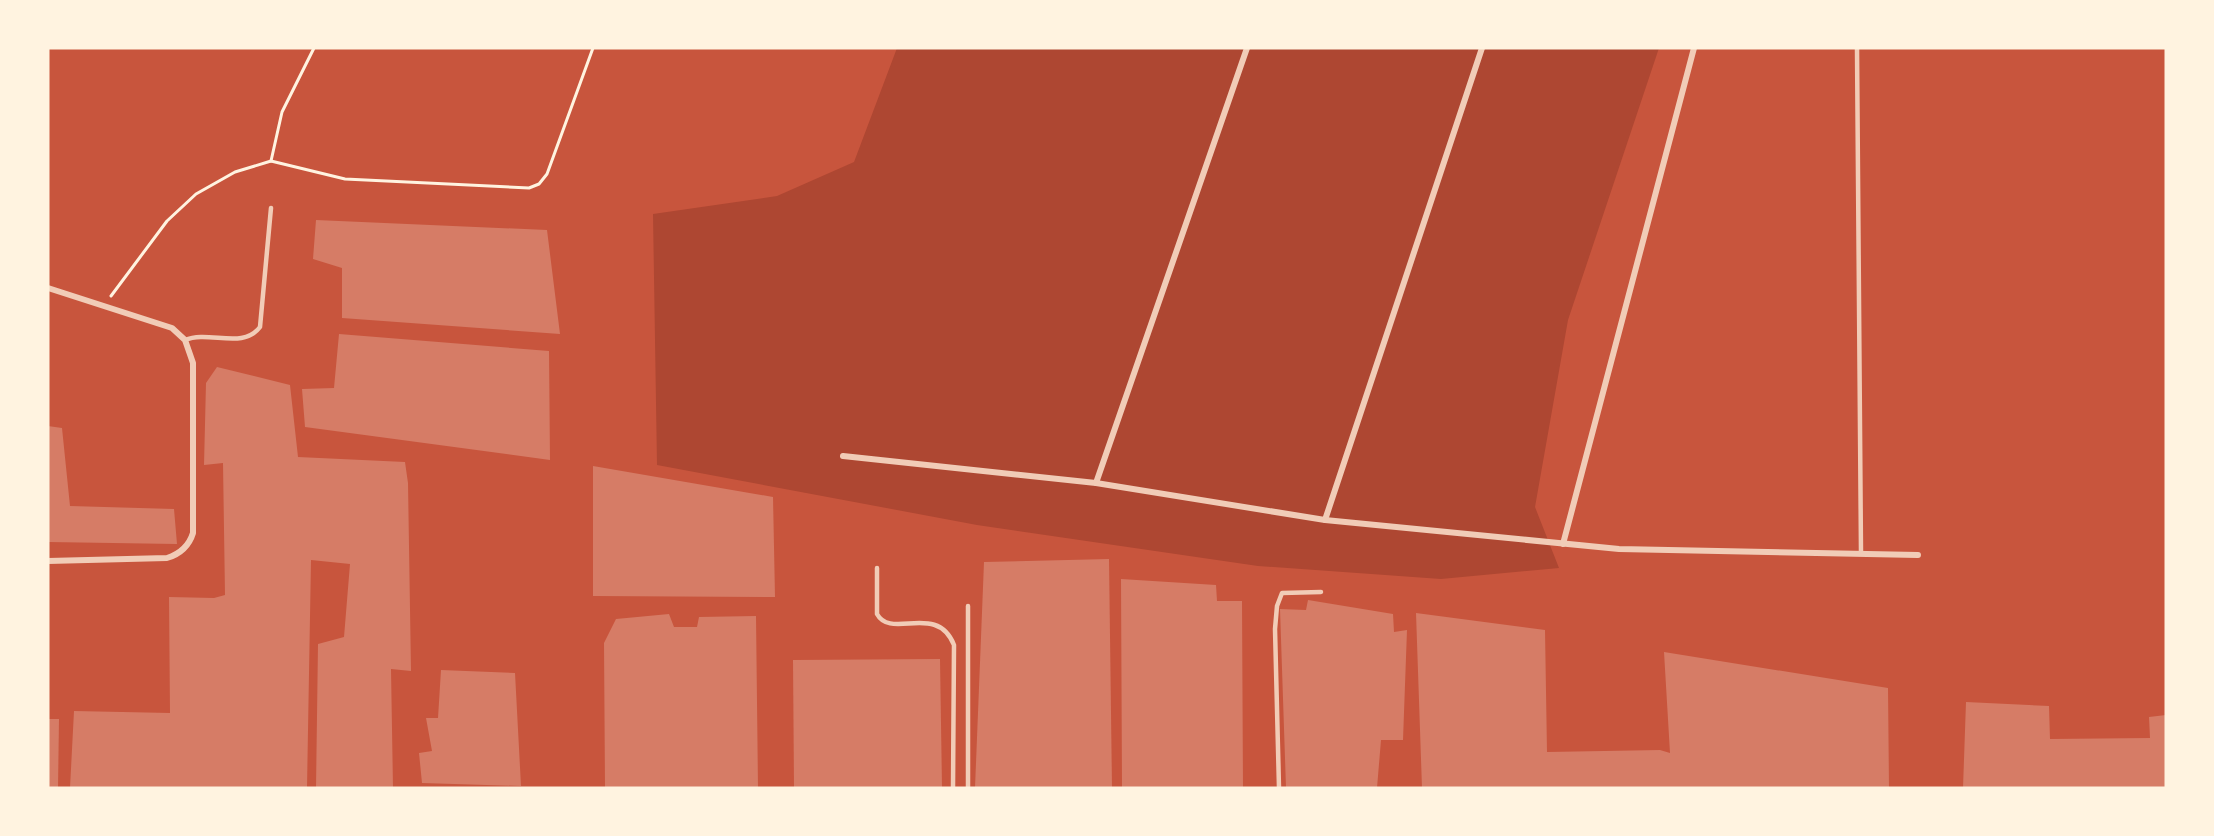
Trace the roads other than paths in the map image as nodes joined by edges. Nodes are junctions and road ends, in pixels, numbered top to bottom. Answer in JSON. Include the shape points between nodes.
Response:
{"nodes":[{"id":1,"x":1248,"y":48,"type":"edge"},
{"id":2,"x":1482,"y":48,"type":"edge"},
{"id":3,"x":1694,"y":48,"type":"edge"},
{"id":4,"x":1857,"y":48,"type":"edge"},
{"id":5,"x":271,"y":208,"type":"dead end"},
{"id":6,"x":48,"y":288,"type":"edge"},
{"id":7,"x":185,"y":340,"type":"junction"},
{"id":8,"x":843,"y":456,"type":"dead end"},
{"id":9,"x":1096,"y":483,"type":"junction"},
{"id":10,"x":1325,"y":520,"type":"junction"},
{"id":11,"x":1563,"y":544,"type":"junction"},
{"id":12,"x":1861,"y":553,"type":"junction"},
{"id":13,"x":1918,"y":555,"type":"dead end"},
{"id":14,"x":48,"y":561,"type":"edge"},
{"id":15,"x":877,"y":568,"type":"dead end"},
{"id":16,"x":1321,"y":592,"type":"dead end"},
{"id":17,"x":968,"y":606,"type":"dead end"},
{"id":18,"x":953,"y":788,"type":"edge"},
{"id":19,"x":968,"y":788,"type":"edge"},
{"id":20,"x":1280,"y":788,"type":"edge"}],
"edges":[{"from":1,"to":9,"type":"street"},
{"from":2,"to":10,"type":"street"},
{"from":3,"to":11,"type":"street"},
{"from":4,"to":12,"type":"lane"},
{"from":5,"to":7,"type":"lane","via":[[260,327],[244,339],[202,336]]},
{"from":6,"to":7,"type":"street","via":[[165,324]]},
{"from":7,"to":14,"type":"street","via":[[193,363],[193,532],[188,544],[179,554],[167,558]]},
{"from":8,"to":9,"type":"street"},
{"from":9,"to":10,"type":"street"},
{"from":10,"to":11,"type":"street"},
{"from":11,"to":12,"type":"street","via":[[1619,549]]},
{"from":12,"to":13,"type":"street"},
{"from":15,"to":18,"type":"lane","via":[[880,618],[888,623],[932,623],[946,631],[954,645]]},
{"from":16,"to":20,"type":"lane","via":[[1282,593],[1277,606]]},
{"from":17,"to":19,"type":"lane"}]}
